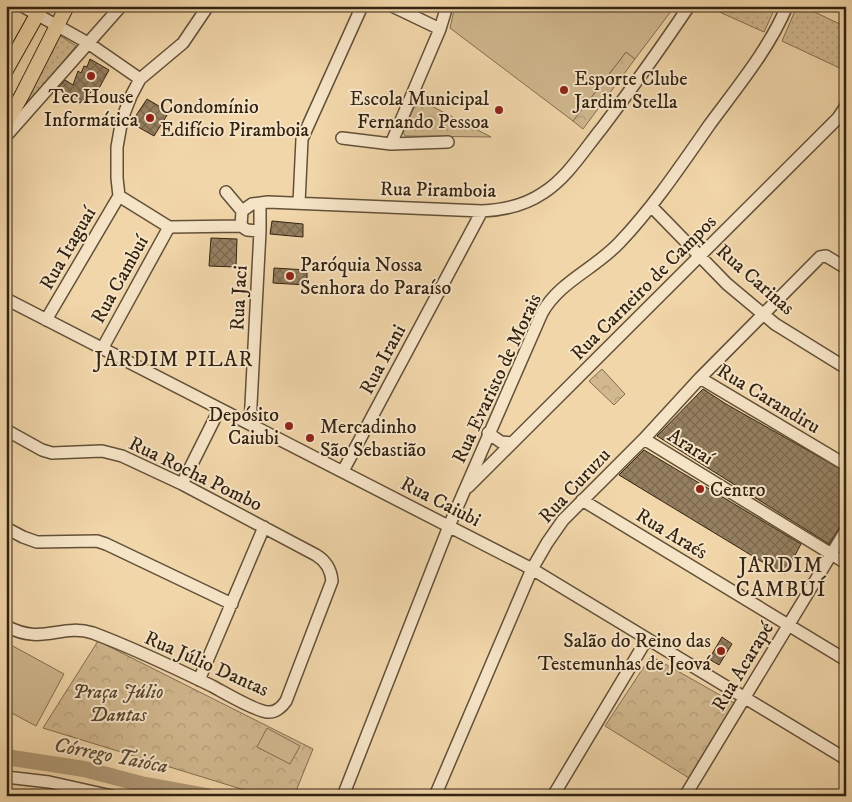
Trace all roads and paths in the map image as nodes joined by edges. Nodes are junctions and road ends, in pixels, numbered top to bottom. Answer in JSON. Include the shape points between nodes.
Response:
{"nodes":[{"id":1,"x":22,"y":6,"type":"edge"},
{"id":2,"x":67,"y":6,"type":"edge"},
{"id":3,"x":121,"y":6,"type":"edge"},
{"id":4,"x":208,"y":6,"type":"edge"},
{"id":5,"x":362,"y":6,"type":"edge"},
{"id":6,"x":392,"y":6,"type":"edge"},
{"id":7,"x":447,"y":6,"type":"edge"},
{"id":8,"x":689,"y":6,"type":"edge"},
{"id":9,"x":787,"y":6,"type":"edge"},
{"id":10,"x":39,"y":10,"type":"edge"},
{"id":11,"x":56,"y":25,"type":"junction"},
{"id":12,"x":440,"y":29,"type":"junction"},
{"id":13,"x":88,"y":44,"type":"junction"},
{"id":14,"x":6,"y":70,"type":"edge"},
{"id":15,"x":140,"y":79,"type":"junction"},
{"id":16,"x":846,"y":106,"type":"edge"},
{"id":17,"x":842,"y":119,"type":"edge"},
{"id":18,"x":6,"y":122,"type":"edge"},
{"id":19,"x":6,"y":136,"type":"edge"},
{"id":20,"x":342,"y":138,"type":"dead end"},
{"id":21,"x":448,"y":142,"type":"dead end"},
{"id":22,"x":390,"y":144,"type":"junction"},
{"id":23,"x":226,"y":192,"type":"dead end"},
{"id":24,"x":119,"y":196,"type":"junction"},
{"id":25,"x":300,"y":203,"type":"junction"},
{"id":26,"x":260,"y":204,"type":"junction"},
{"id":27,"x":651,"y":206,"type":"junction"},
{"id":28,"x":242,"y":211,"type":"junction"},
{"id":29,"x":482,"y":211,"type":"junction"},
{"id":30,"x":241,"y":226,"type":"junction"},
{"id":31,"x":169,"y":227,"type":"junction"},
{"id":32,"x":260,"y":231,"type":"junction"},
{"id":33,"x":701,"y":256,"type":"junction"},
{"id":34,"x":846,"y":268,"type":"edge"},
{"id":35,"x":6,"y":299,"type":"edge"},
{"id":36,"x":763,"y":314,"type":"junction"},
{"id":37,"x":46,"y":320,"type":"junction"},
{"id":38,"x":102,"y":349,"type":"junction"},
{"id":39,"x":846,"y":368,"type":"edge"},
{"id":40,"x":700,"y":378,"type":"junction"},
{"id":41,"x":219,"y":410,"type":"junction"},
{"id":42,"x":250,"y":424,"type":"junction"},
{"id":43,"x":6,"y":430,"type":"edge"},
{"id":44,"x":486,"y":438,"type":"junction"},
{"id":45,"x":644,"y":439,"type":"junction"},
{"id":46,"x":512,"y":443,"type":"junction"},
{"id":47,"x":501,"y":454,"type":"junction"},
{"id":48,"x":846,"y":465,"type":"edge"},
{"id":49,"x":343,"y":471,"type":"junction"},
{"id":50,"x":182,"y":484,"type":"junction"},
{"id":51,"x":463,"y":492,"type":"junction"},
{"id":52,"x":582,"y":500,"type":"junction"},
{"id":53,"x":449,"y":526,"type":"junction"},
{"id":54,"x":264,"y":527,"type":"junction"},
{"id":55,"x":6,"y":528,"type":"edge"},
{"id":56,"x":846,"y":530,"type":"edge"},
{"id":57,"x":831,"y":555,"type":"junction"},
{"id":58,"x":846,"y":564,"type":"edge"},
{"id":59,"x":532,"y":569,"type":"junction"},
{"id":60,"x":330,"y":571,"type":"joint"},
{"id":61,"x":232,"y":604,"type":"junction"},
{"id":62,"x":788,"y":625,"type":"junction"},
{"id":63,"x":6,"y":626,"type":"edge"},
{"id":64,"x":647,"y":639,"type":"junction"},
{"id":65,"x":846,"y":660,"type":"edge"},
{"id":66,"x":199,"y":680,"type":"junction"},
{"id":67,"x":745,"y":697,"type":"junction"},
{"id":68,"x":846,"y":759,"type":"edge"},
{"id":69,"x":6,"y":777,"type":"edge"},
{"id":70,"x":112,"y":796,"type":"edge"},
{"id":71,"x":343,"y":796,"type":"edge"},
{"id":72,"x":434,"y":796,"type":"edge"},
{"id":73,"x":553,"y":796,"type":"edge"},
{"id":74,"x":685,"y":796,"type":"edge"}],
"edges":[{"from":1,"to":10,"type":"street"},
{"from":2,"to":11,"type":"main road"},
{"from":3,"to":13,"type":"street"},
{"from":4,"to":15,"type":"street","via":[[183,43]]},
{"from":5,"to":25,"type":"street","via":[[302,139]]},
{"from":6,"to":12,"type":"street"},
{"from":7,"to":12,"type":"street"},
{"from":8,"to":29,"type":"street","name":"Rua Piramboia","via":[[655,57],[559,181],[518,206]]},
{"from":9,"to":27,"type":"street","name":"Rua Evaristo de Morais","via":[[771,40]]},
{"from":10,"to":11,"type":"street"},
{"from":10,"to":14,"type":"main road"},
{"from":11,"to":13,"type":"street"},
{"from":11,"to":18,"type":"main road"},
{"from":12,"to":22,"type":"street"},
{"from":13,"to":15,"type":"street"},
{"from":13,"to":19,"type":"street"},
{"from":15,"to":24,"type":"street","via":[[122,120],[116,178]]},
{"from":16,"to":17,"type":"street","name":"Rua Carneiro de Campos"},
{"from":17,"to":33,"type":"street","name":"Rua Carneiro de Campos"},
{"from":20,"to":22,"type":"street"},
{"from":21,"to":22,"type":"street"},
{"from":23,"to":28,"type":"street"},
{"from":24,"to":31,"type":"street"},
{"from":24,"to":37,"type":"street","name":"Rua Itaguaí"},
{"from":25,"to":26,"type":"street","name":"Rua Piramboia"},
{"from":25,"to":29,"type":"street","name":"Rua Piramboia"},
{"from":26,"to":28,"type":"street","name":"Rua Piramboia","via":[[252,204]]},
{"from":26,"to":32,"type":"street","name":"Rua Jaci"},
{"from":27,"to":33,"type":"street","name":"Rua Carinas"},
{"from":27,"to":44,"type":"street","name":"Rua Evaristo de Morais","via":[[618,244],[563,286],[548,303]]},
{"from":28,"to":30,"type":"street"},
{"from":29,"to":49,"type":"street","name":"Rua Irani"},
{"from":30,"to":31,"type":"street"},
{"from":30,"to":32,"type":"street"},
{"from":31,"to":38,"type":"street","name":"Rua Cambuí"},
{"from":32,"to":42,"type":"street","name":"Rua Jaci"},
{"from":33,"to":36,"type":"street","name":"Rua Carinas","via":[[727,284]]},
{"from":33,"to":46,"type":"street","name":"Rua Carneiro de Campos"},
{"from":34,"to":36,"type":"street","name":"Rua Curuzu","via":[[823,255]]},
{"from":35,"to":37,"type":"street","name":"Rua Caiubi"},
{"from":36,"to":39,"type":"street","name":"Rua Carinas"},
{"from":36,"to":40,"type":"street","name":"Rua Curuzu"},
{"from":37,"to":38,"type":"street","name":"Rua Caiubi"},
{"from":38,"to":41,"type":"street","name":"Rua Caiubi"},
{"from":40,"to":45,"type":"street","name":"Rua Curuzu"},
{"from":40,"to":48,"type":"street","name":"Rua Carandiru"},
{"from":41,"to":42,"type":"street","name":"Rua Caiubi"},
{"from":41,"to":50,"type":"street"},
{"from":42,"to":49,"type":"street","name":"Rua Caiubi"},
{"from":43,"to":50,"type":"street","name":"Rua Rocha Pombo","via":[[42,450],[122,456]]},
{"from":44,"to":46,"type":"street"},
{"from":44,"to":47,"type":"street","via":[[493,451]]},
{"from":44,"to":51,"type":"street","name":"Rua Evaristo de Morais"},
{"from":45,"to":52,"type":"street","name":"Rua Curuzu"},
{"from":45,"to":57,"type":"street","name":"Araraí"},
{"from":46,"to":47,"type":"street","name":"Rua Carneiro de Campos"},
{"from":47,"to":51,"type":"street","name":"Rua Carneiro de Campos"},
{"from":49,"to":53,"type":"street","name":"Rua Caiubi"},
{"from":50,"to":54,"type":"street","name":"Rua Rocha Pombo"},
{"from":51,"to":53,"type":"street","name":"Rua Evaristo de Morais"},
{"from":52,"to":59,"type":"street","name":"Rua Curuzu","via":[[563,520]]},
{"from":52,"to":62,"type":"street","name":"Rua Araés"},
{"from":53,"to":59,"type":"street","name":"Rua Caiubi"},
{"from":53,"to":71,"type":"street","name":"Rua Evaristo de Morais"},
{"from":54,"to":60,"type":"street","name":"Rua Rocha Pombo","via":[[320,557]]},
{"from":54,"to":61,"type":"street"},
{"from":55,"to":61,"type":"street","via":[[37,542],[97,541],[106,544]]},
{"from":56,"to":57,"type":"street","name":"Rua Acarapé"},
{"from":57,"to":58,"type":"street","name":"Araraí"},
{"from":57,"to":62,"type":"street","name":"Rua Acarapé"},
{"from":59,"to":64,"type":"street","name":"Rua Caiubi"},
{"from":59,"to":72,"type":"street","name":"Rua Curuzu"},
{"from":60,"to":66,"type":"street","name":"Rua Júlio Dantas","via":[[331,585],[281,707],[266,712]]},
{"from":61,"to":66,"type":"street"},
{"from":62,"to":65,"type":"street","name":"Rua Araés"},
{"from":62,"to":67,"type":"street","name":"Rua Acarapé"},
{"from":63,"to":66,"type":"street","name":"Rua Júlio Dantas","via":[[38,635],[85,630]]},
{"from":64,"to":67,"type":"street","name":"Rua Caiubi"},
{"from":64,"to":73,"type":"street"},
{"from":67,"to":68,"type":"street","name":"Rua Caiubi"},
{"from":67,"to":74,"type":"street","name":"Rua Acarapé"},
{"from":69,"to":70,"type":"street","via":[[49,782]]}]}
